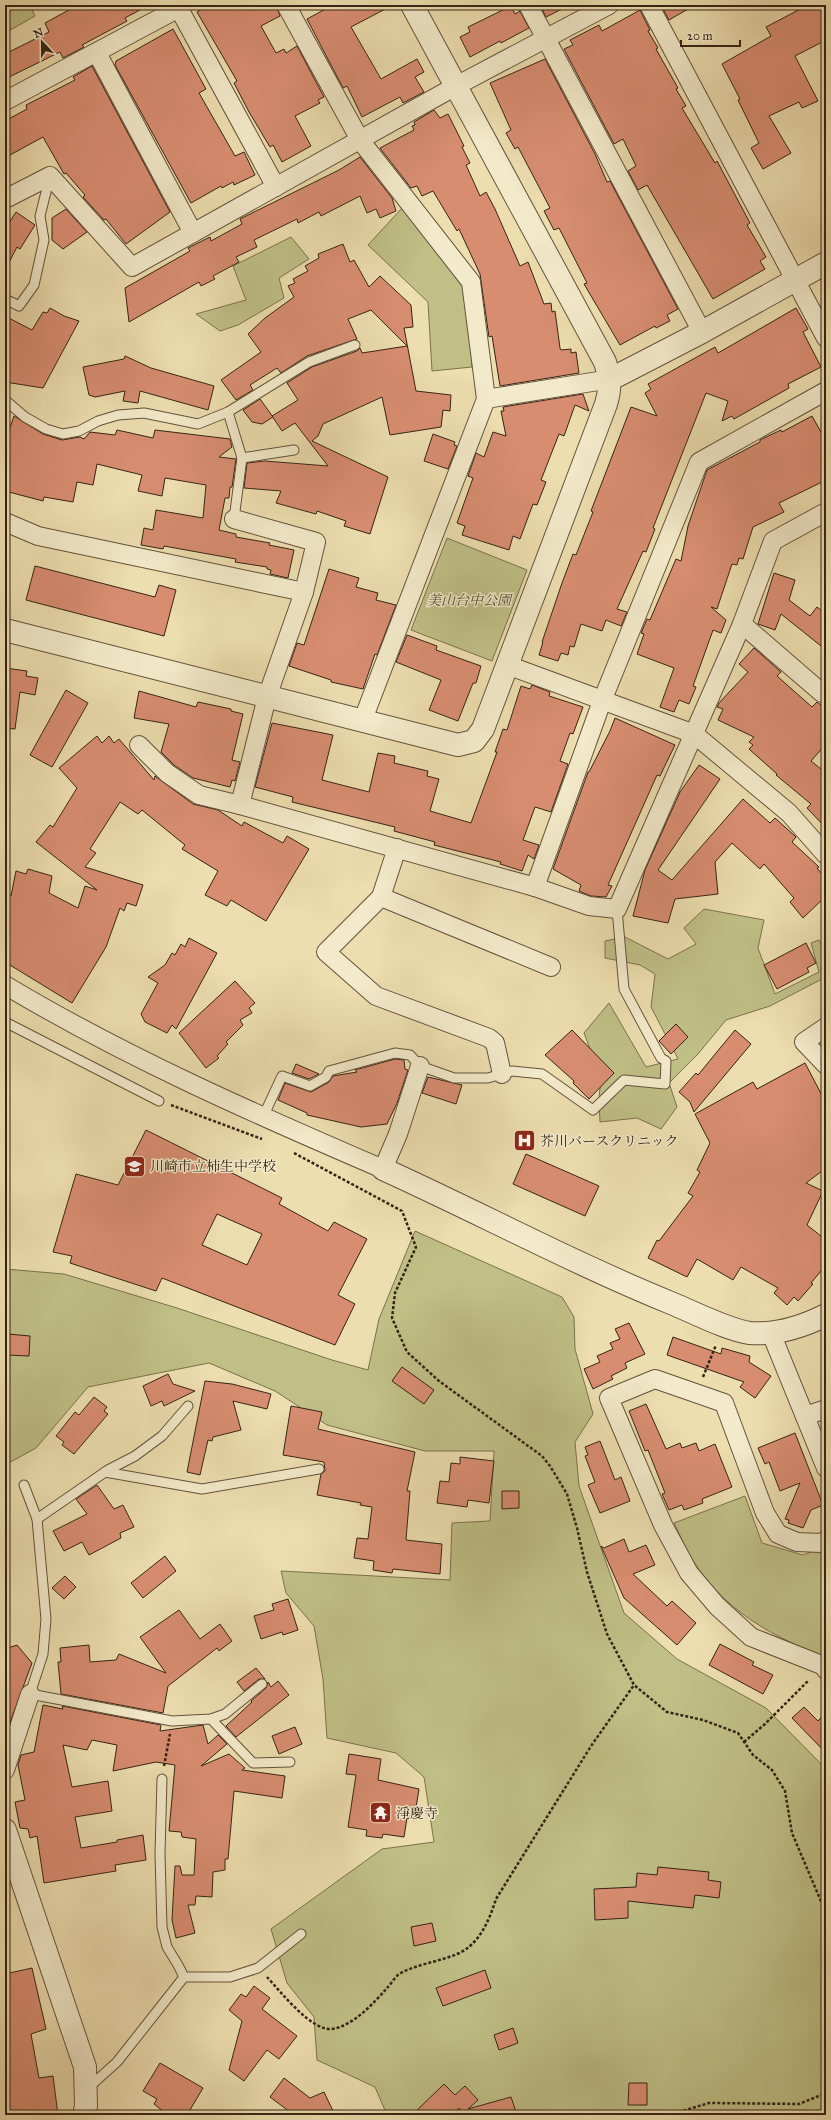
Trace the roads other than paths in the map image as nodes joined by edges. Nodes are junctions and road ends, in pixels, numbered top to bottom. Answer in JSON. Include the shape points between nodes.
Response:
{"nodes":[{"id":1,"x":286,"y":5,"type":"edge"},
{"id":2,"x":412,"y":5,"type":"edge"},
{"id":3,"x":528,"y":5,"type":"edge"},
{"id":4,"x":609,"y":5,"type":"edge"},
{"id":5,"x":649,"y":5,"type":"edge"},
{"id":6,"x":178,"y":6,"type":"edge"},
{"id":7,"x":546,"y":38,"type":"junction"},
{"id":8,"x":97,"y":53,"type":"junction"},
{"id":9,"x":456,"y":86,"type":"junction"},
{"id":10,"x":5,"y":101,"type":"edge"},
{"id":11,"x":360,"y":140,"type":"junction"},
{"id":12,"x":50,"y":176,"type":"junction"},
{"id":13,"x":276,"y":187,"type":"junction"},
{"id":14,"x":5,"y":199,"type":"edge"},
{"id":15,"x":193,"y":233,"type":"junction"},
{"id":16,"x":826,"y":263,"type":"edge"},
{"id":17,"x":795,"y":279,"type":"junction"},
{"id":18,"x":5,"y":299,"type":"edge"},
{"id":19,"x":702,"y":332,"type":"junction"},
{"id":20,"x":826,"y":338,"type":"edge"},
{"id":21,"x":355,"y":345,"type":"dead end"},
{"id":22,"x":610,"y":379,"type":"junction"},
{"id":23,"x":826,"y":391,"type":"edge"},
{"id":24,"x":486,"y":399,"type":"junction"},
{"id":25,"x":5,"y":400,"type":"edge"},
{"id":26,"x":228,"y":412,"type":"junction"},
{"id":27,"x":294,"y":450,"type":"dead end"},
{"id":28,"x":242,"y":458,"type":"junction"},
{"id":29,"x":826,"y":512,"type":"edge"},
{"id":30,"x":234,"y":519,"type":"joint"},
{"id":31,"x":5,"y":522,"type":"edge"},
{"id":32,"x":304,"y":592,"type":"junction"},
{"id":33,"x":742,"y":624,"type":"junction"},
{"id":34,"x":5,"y":630,"type":"edge"},
{"id":35,"x":506,"y":665,"type":"junction"},
{"id":36,"x":826,"y":689,"type":"edge"},
{"id":37,"x":268,"y":698,"type":"junction"},
{"id":38,"x":602,"y":701,"type":"junction"},
{"id":39,"x":362,"y":722,"type":"junction"},
{"id":40,"x":694,"y":734,"type":"junction"},
{"id":41,"x":139,"y":745,"type":"dead end"},
{"id":42,"x":240,"y":805,"type":"junction"},
{"id":43,"x":397,"y":848,"type":"junction"},
{"id":44,"x":826,"y":855,"type":"edge"},
{"id":45,"x":535,"y":887,"type":"junction"},
{"id":46,"x":381,"y":897,"type":"junction"},
{"id":47,"x":616,"y":909,"type":"junction"},
{"id":48,"x":552,"y":967,"type":"dead end"},
{"id":49,"x":5,"y":985,"type":"edge"},
{"id":50,"x":5,"y":1022,"type":"edge"},
{"id":51,"x":826,"y":1026,"type":"edge"},
{"id":52,"x":826,"y":1065,"type":"edge"},
{"id":53,"x":420,"y":1066,"type":"junction"},
{"id":54,"x":502,"y":1074,"type":"junction"},
{"id":55,"x":159,"y":1101,"type":"road end"},
{"id":56,"x":263,"y":1118,"type":"junction"},
{"id":57,"x":383,"y":1169,"type":"junction"},
{"id":58,"x":826,"y":1315,"type":"edge"},
{"id":59,"x":771,"y":1332,"type":"junction"},
{"id":60,"x":188,"y":1406,"type":"dead end"},
{"id":61,"x":826,"y":1409,"type":"edge"},
{"id":62,"x":805,"y":1416,"type":"junction"},
{"id":63,"x":826,"y":1468,"type":"edge"},
{"id":64,"x":319,"y":1469,"type":"dead end"},
{"id":65,"x":105,"y":1472,"type":"junction"},
{"id":66,"x":24,"y":1485,"type":"dead end"},
{"id":67,"x":37,"y":1519,"type":"junction"},
{"id":68,"x":826,"y":1540,"type":"edge"},
{"id":69,"x":825,"y":1667,"type":"edge"},
{"id":70,"x":262,"y":1684,"type":"dead end"},
{"id":71,"x":30,"y":1694,"type":"junction"},
{"id":72,"x":211,"y":1719,"type":"junction"},
{"id":73,"x":290,"y":1762,"type":"dead end"},
{"id":74,"x":5,"y":1770,"type":"edge"},
{"id":75,"x":162,"y":1778,"type":"road end"},
{"id":76,"x":5,"y":1830,"type":"edge"},
{"id":77,"x":301,"y":1934,"type":"dead end"},
{"id":78,"x":184,"y":1978,"type":"junction"},
{"id":79,"x":86,"y":2090,"type":"junction"},
{"id":80,"x":84,"y":2115,"type":"edge"}],
"edges":[{"from":1,"to":11,"type":"street"},
{"from":2,"to":9,"type":"street"},
{"from":3,"to":7,"type":"street"},
{"from":4,"to":7,"type":"street"},
{"from":5,"to":17,"type":"street"},
{"from":6,"to":8,"type":"street"},
{"from":6,"to":13,"type":"street"},
{"from":7,"to":9,"type":"street"},
{"from":7,"to":19,"type":"street"},
{"from":8,"to":10,"type":"street"},
{"from":8,"to":15,"type":"street"},
{"from":9,"to":11,"type":"street"},
{"from":9,"to":22,"type":"street","via":[[605,362]]},
{"from":11,"to":13,"type":"street"},
{"from":11,"to":24,"type":"street","via":[[471,282]]},
{"from":12,"to":14,"type":"street"},
{"from":12,"to":15,"type":"street","via":[[132,267]]},
{"from":12,"to":18,"type":"lane","via":[[40,216],[44,240],[34,285],[19,306]]},
{"from":13,"to":15,"type":"street"},
{"from":16,"to":17,"type":"street"},
{"from":17,"to":19,"type":"street"},
{"from":17,"to":20,"type":"street"},
{"from":19,"to":22,"type":"street"},
{"from":21,"to":26,"type":"lane","via":[[309,362]]},
{"from":22,"to":24,"type":"street"},
{"from":22,"to":35,"type":"street","via":[[606,404]]},
{"from":23,"to":38,"type":"street","via":[[699,462]]},
{"from":24,"to":39,"type":"street"},
{"from":25,"to":26,"type":"lane","via":[[46,430],[63,434],[79,431],[118,414],[144,413],[198,424]]},
{"from":26,"to":28,"type":"lane"},
{"from":27,"to":28,"type":"lane"},
{"from":28,"to":30,"type":"lane"},
{"from":29,"to":33,"type":"street","via":[[773,541]]},
{"from":30,"to":32,"type":"street","via":[[316,542]]},
{"from":31,"to":32,"type":"street","via":[[38,536]]},
{"from":32,"to":37,"type":"street"},
{"from":33,"to":36,"type":"street","via":[[822,693]]},
{"from":33,"to":40,"type":"street"},
{"from":34,"to":37,"type":"street"},
{"from":35,"to":38,"type":"street"},
{"from":35,"to":39,"type":"street","via":[[483,729],[474,742],[458,745]]},
{"from":37,"to":39,"type":"street"},
{"from":37,"to":42,"type":"street"},
{"from":38,"to":40,"type":"street"},
{"from":38,"to":45,"type":"street"},
{"from":40,"to":44,"type":"street","via":[[789,813]]},
{"from":40,"to":47,"type":"street"},
{"from":41,"to":42,"type":"street","via":[[168,774],[199,795]]},
{"from":42,"to":43,"type":"street"},
{"from":43,"to":45,"type":"street"},
{"from":43,"to":46,"type":"street"},
{"from":45,"to":47,"type":"street","via":[[589,906]]},
{"from":46,"to":48,"type":"street"},
{"from":46,"to":54,"type":"street","via":[[326,952],[376,996],[489,1038],[495,1043]]},
{"from":47,"to":54,"type":"lane","via":[[624,989],[661,1058],[666,1061],[665,1084],[624,1080],[593,1110],[542,1074],[512,1071]]},
{"from":49,"to":56,"type":"street","via":[[106,1041]]},
{"from":50,"to":55,"type":"lane"},
{"from":51,"to":52,"type":"street","via":[[804,1042]]},
{"from":53,"to":54,"type":"lane","via":[[454,1078],[488,1078]]},
{"from":53,"to":56,"type":"lane","via":[[410,1055],[395,1053],[329,1071],[326,1077],[310,1086],[282,1076]]},
{"from":53,"to":57,"type":"street","via":[[398,1134]]},
{"from":56,"to":57,"type":"street"},
{"from":57,"to":59,"type":"street","via":[[638,1290],[737,1329],[750,1333]]},
{"from":58,"to":59,"type":"street","via":[[809,1324]]},
{"from":59,"to":62,"type":"street"},
{"from":60,"to":65,"type":"lane","via":[[162,1436],[135,1456]]},
{"from":61,"to":62,"type":"street"},
{"from":62,"to":63,"type":"street"},
{"from":64,"to":65,"type":"lane","via":[[202,1489]]},
{"from":65,"to":67,"type":"lane"},
{"from":66,"to":67,"type":"lane"},
{"from":67,"to":71,"type":"lane","via":[[46,1619],[43,1654]]},
{"from":68,"to":69,"type":"street","via":[[822,1543],[797,1542],[778,1534],[765,1513],[724,1403],[655,1379],[609,1398],[663,1525],[689,1573],[717,1606],[751,1637]]},
{"from":70,"to":72,"type":"lane","via":[[225,1714]]},
{"from":71,"to":72,"type":"lane","via":[[172,1721]]},
{"from":71,"to":74,"type":"street"},
{"from":72,"to":73,"type":"lane","via":[[253,1763]]},
{"from":75,"to":78,"type":"lane","via":[[162,1927],[167,1947]]},
{"from":76,"to":79,"type":"street","via":[[77,2038],[85,2067]]},
{"from":77,"to":78,"type":"lane","via":[[258,1968],[230,1976]]},
{"from":78,"to":79,"type":"lane","via":[[117,2062]]},
{"from":79,"to":80,"type":"street"}]}
